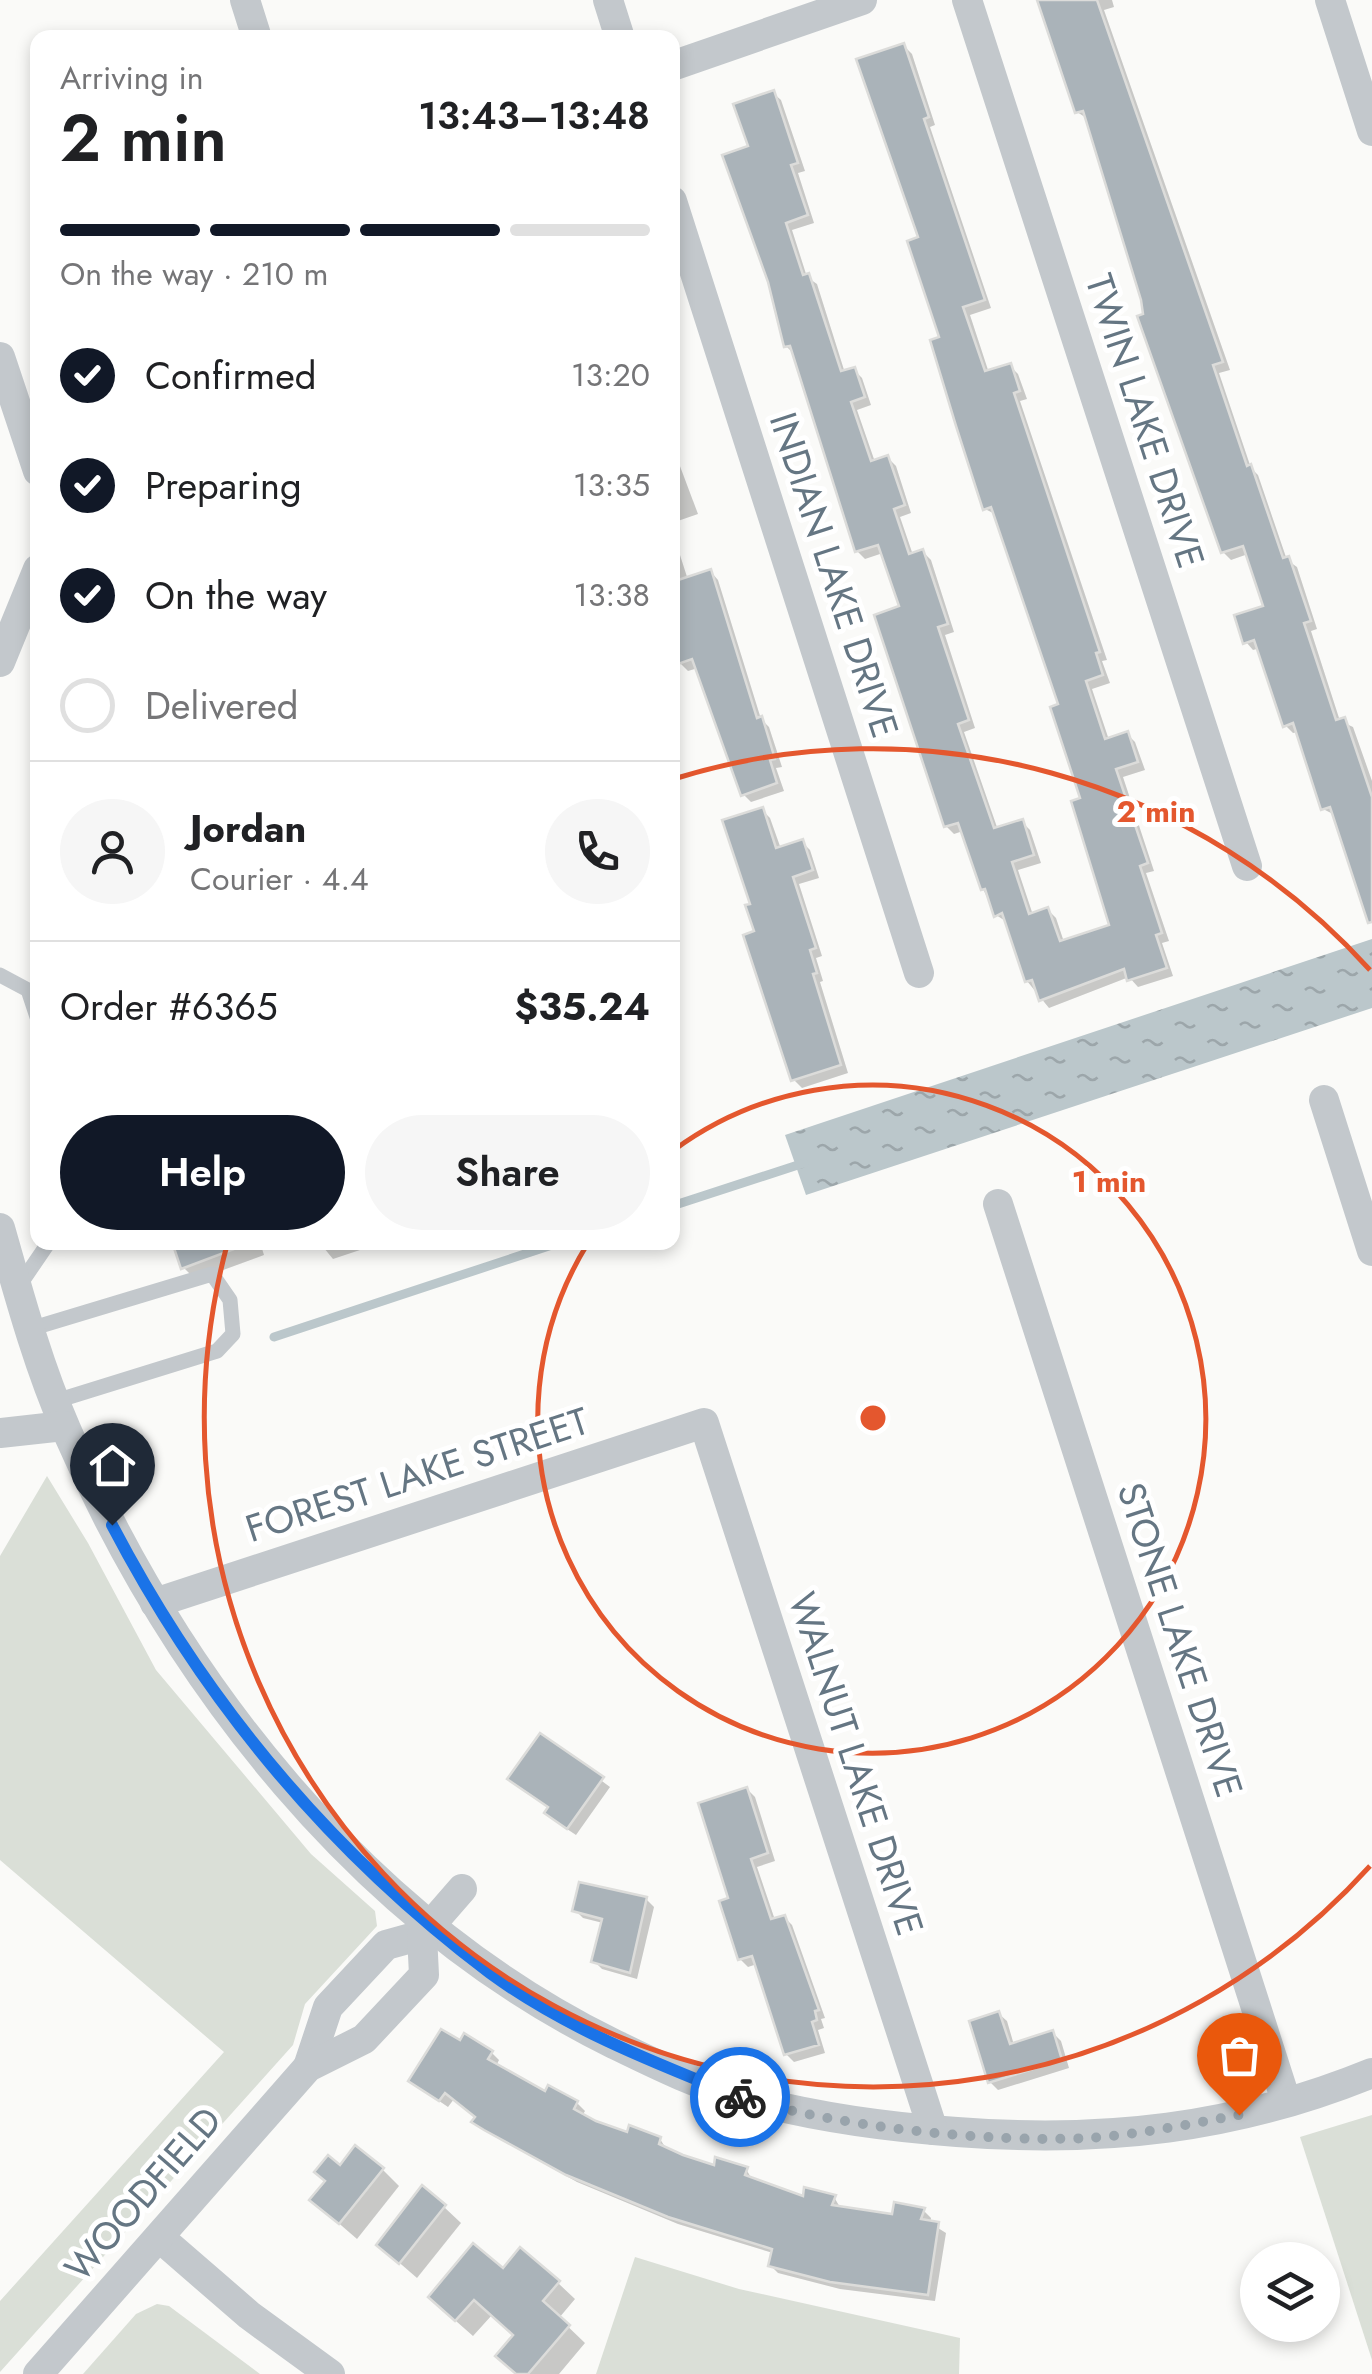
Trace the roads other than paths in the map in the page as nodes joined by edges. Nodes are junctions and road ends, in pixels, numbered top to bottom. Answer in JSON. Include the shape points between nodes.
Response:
{"nodes":[{"id":1,"x":245,"y":0,"type":"edge"},
{"id":2,"x":608,"y":0,"type":"edge"},
{"id":3,"x":862,"y":0,"type":"edge"},
{"id":4,"x":968,"y":0,"type":"edge"},
{"id":5,"x":1330,"y":0,"type":"edge"},
{"id":6,"x":254,"y":30,"type":"edge"},
{"id":7,"x":617,"y":30,"type":"edge"},
{"id":8,"x":680,"y":63,"type":"edge"},
{"id":9,"x":1372,"y":131,"type":"edge"},
{"id":10,"x":680,"y":225,"type":"edge"},
{"id":11,"x":0,"y":357,"type":"edge"},
{"id":12,"x":30,"y":446,"type":"edge"},
{"id":13,"x":30,"y":589,"type":"edge"},
{"id":14,"x":0,"y":662,"type":"edge"},
{"id":15,"x":1247,"y":866,"type":"dead end"},
{"id":16,"x":919,"y":973,"type":"dead end"},
{"id":17,"x":0,"y":975,"type":"edge"},
{"id":18,"x":30,"y":996,"type":"edge"},
{"id":19,"x":1324,"y":1100,"type":"dead end"},
{"id":20,"x":998,"y":1204,"type":"dead end"},
{"id":21,"x":0,"y":1228,"type":"edge"},
{"id":22,"x":44,"y":1250,"type":"edge"},
{"id":23,"x":1372,"y":1251,"type":"edge"},
{"id":24,"x":17,"y":1290,"type":"junction"},
{"id":25,"x":30,"y":1329,"type":"junction"},
{"id":26,"x":60,"y":1414,"type":"junction"},
{"id":27,"x":704,"y":1423,"type":"joint"},
{"id":28,"x":0,"y":1432,"type":"edge"},
{"id":29,"x":155,"y":1603,"type":"junction"},
{"id":30,"x":462,"y":1889,"type":"dead end"},
{"id":31,"x":427,"y":1929,"type":"junction"},
{"id":32,"x":308,"y":2067,"type":"junction"},
{"id":33,"x":1372,"y":2073,"type":"edge"},
{"id":34,"x":1286,"y":2101,"type":"junction"},
{"id":35,"x":932,"y":2130,"type":"junction"},
{"id":36,"x":159,"y":2237,"type":"junction"},
{"id":37,"x":38,"y":2374,"type":"edge"},
{"id":38,"x":330,"y":2374,"type":"edge"}],
"edges":[{"from":1,"to":6,"type":"street"},
{"from":2,"to":7,"type":"street"},
{"from":3,"to":8,"type":"street"},
{"from":4,"to":15,"type":"street","name":"TWIN LAKE DRIVE"},
{"from":5,"to":9,"type":"street"},
{"from":10,"to":16,"type":"street","name":"INDIAN LAKE DRIVE"},
{"from":11,"to":12,"type":"street"},
{"from":13,"to":14,"type":"street"},
{"from":17,"to":18,"type":"lane"},
{"from":19,"to":23,"type":"street"},
{"from":20,"to":34,"type":"street","name":"STONE LAKE DRIVE"},
{"from":21,"to":24,"type":"street"},
{"from":22,"to":24,"type":"lane"},
{"from":24,"to":25,"type":"street"},
{"from":25,"to":26,"type":"street"},
{"from":25,"to":26,"type":"lane","via":[[212,1274],[230,1300],[233,1334],[217,1351]]},
{"from":26,"to":28,"type":"street"},
{"from":26,"to":29,"type":"street"},
{"from":27,"to":29,"type":"street","name":"FOREST LAKE STREET"},
{"from":27,"to":35,"type":"street","name":"WALNUT LAKE DRIVE"},
{"from":29,"to":31,"type":"street","via":[[201,1677],[278,1776]]},
{"from":30,"to":31,"type":"street"},
{"from":31,"to":32,"type":"street","name":"WOODFIELD","via":[[386,1944],[328,2007]]},
{"from":31,"to":32,"type":"street","name":"WOODFIELD","via":[[424,1975],[364,2038]]},
{"from":31,"to":35,"type":"street","via":[[569,2022],[653,2063],[744,2098]]},
{"from":32,"to":36,"type":"street","name":"WOODFIELD"},
{"from":33,"to":34,"type":"street"},
{"from":34,"to":35,"type":"street","via":[[1239,2115],[1085,2138]]},
{"from":36,"to":37,"type":"street","name":"WOODFIELD"},
{"from":36,"to":38,"type":"street"}]}
